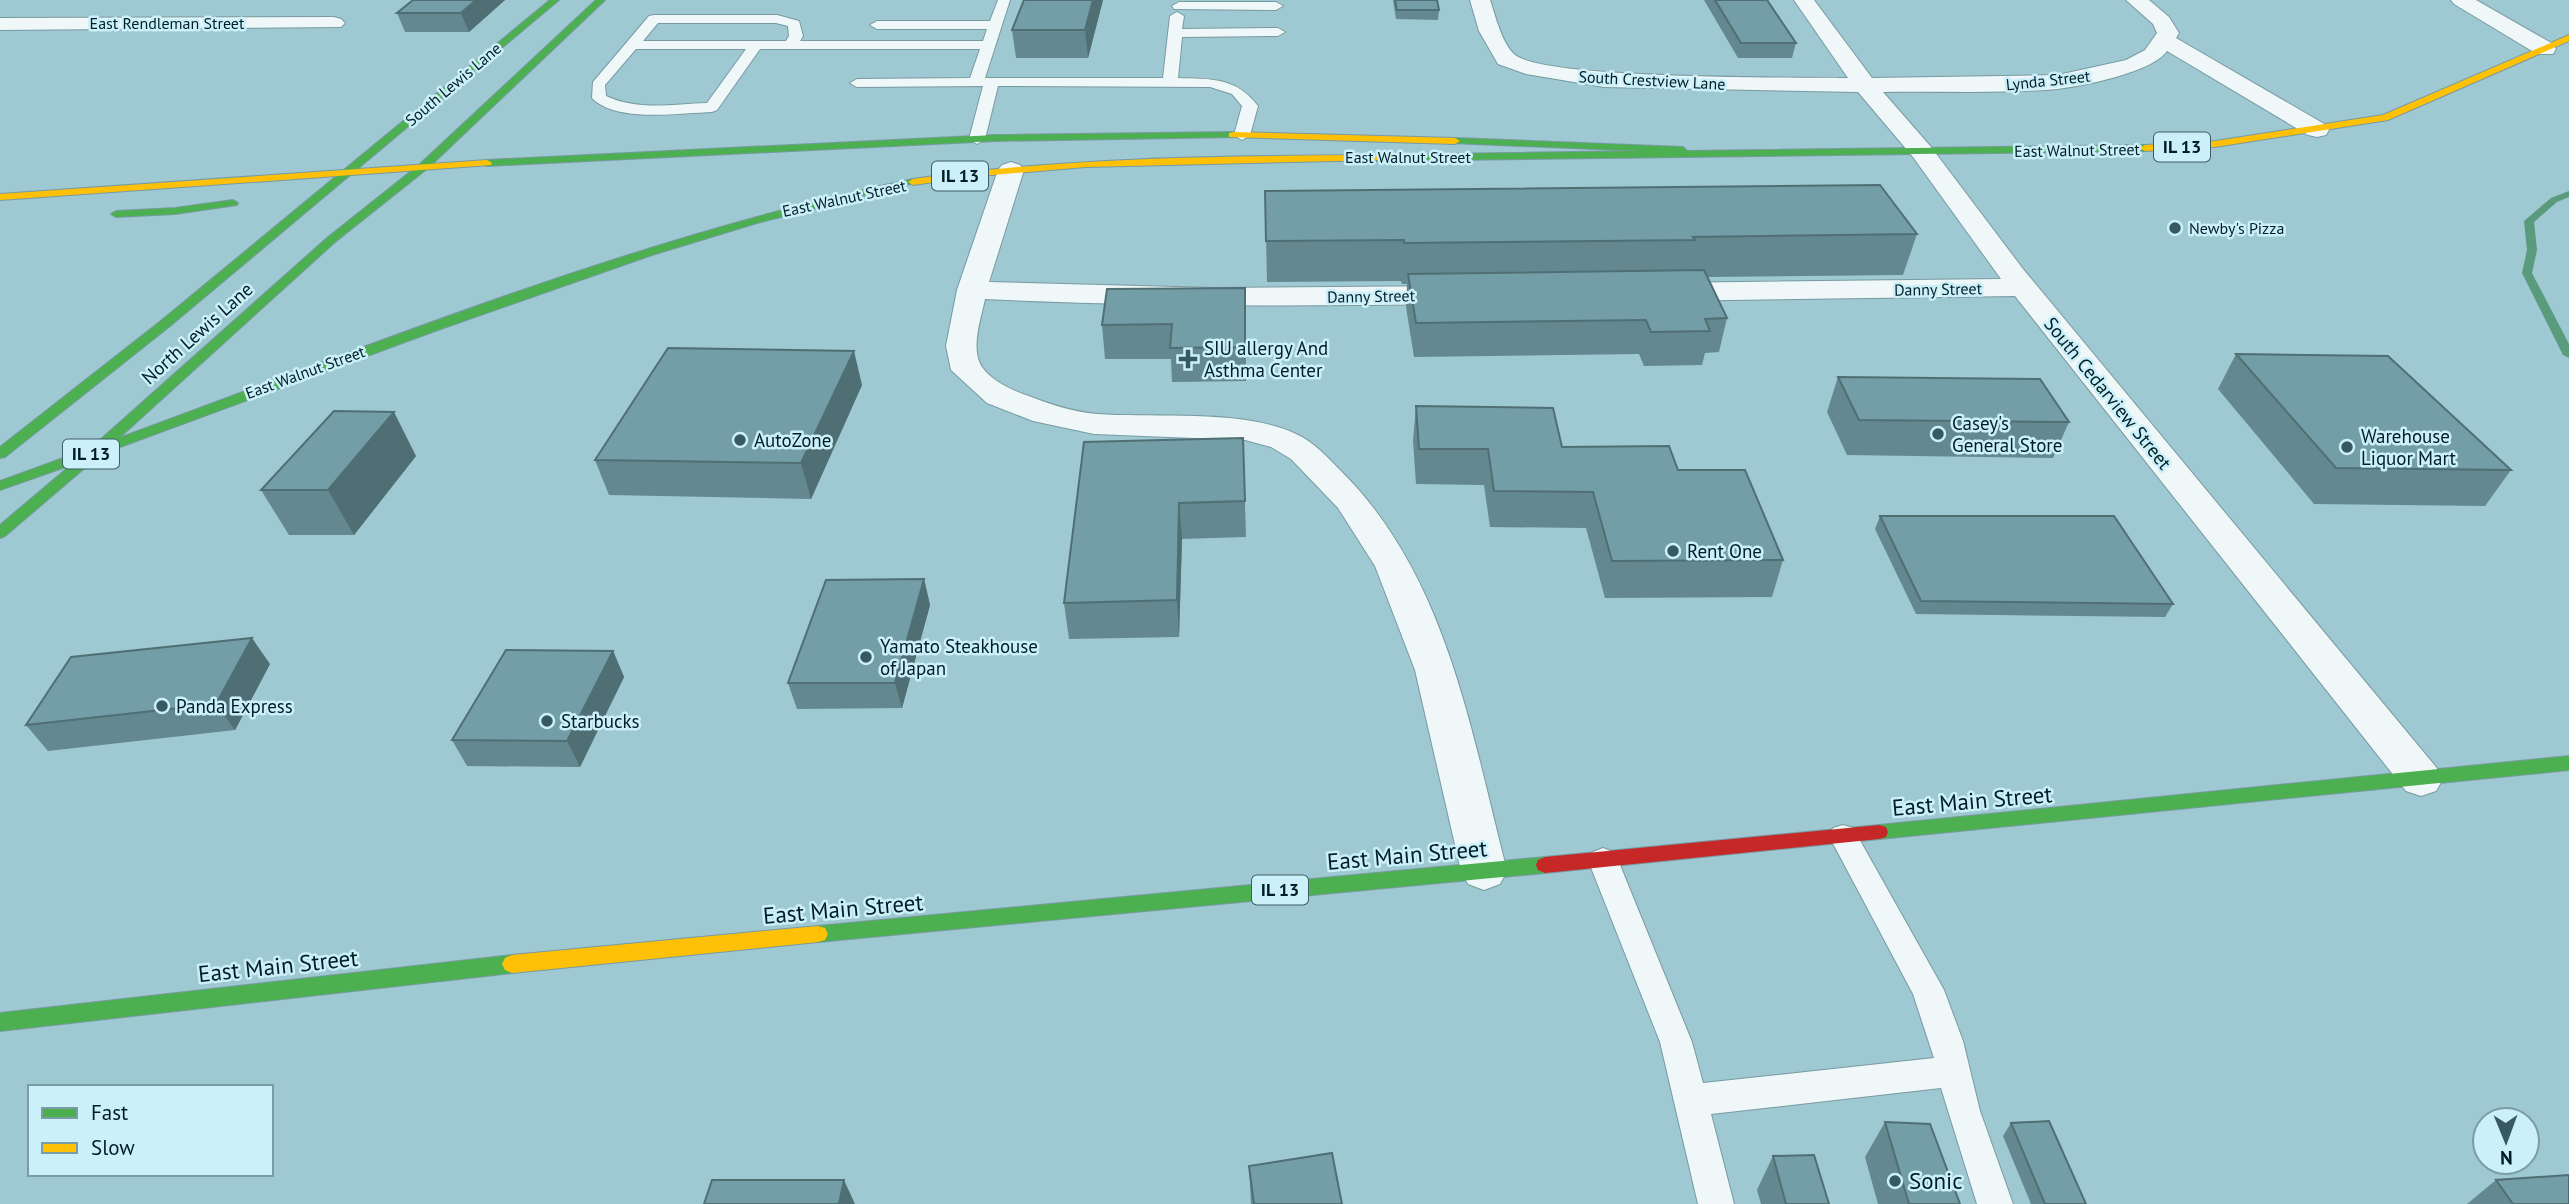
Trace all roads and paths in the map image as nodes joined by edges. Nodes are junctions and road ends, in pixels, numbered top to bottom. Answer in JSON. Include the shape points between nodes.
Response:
{"nodes":[{"id":1,"x":555,"y":0,"type":"edge"},
{"id":2,"x":601,"y":0,"type":"edge"},
{"id":3,"x":1004,"y":0,"type":"edge"},
{"id":4,"x":1480,"y":0,"type":"edge"},
{"id":5,"x":1804,"y":0,"type":"edge"},
{"id":6,"x":2136,"y":0,"type":"edge"},
{"id":7,"x":2461,"y":0,"type":"edge"},
{"id":8,"x":1179,"y":3,"type":"edge"},
{"id":9,"x":1276,"y":6,"type":"dead end"},
{"id":10,"x":334,"y":23,"type":"dead end"},
{"id":11,"x":0,"y":24,"type":"edge"},
{"id":12,"x":877,"y":25,"type":"dead end"},
{"id":13,"x":994,"y":25,"type":"junction"},
{"id":14,"x":1278,"y":32,"type":"dead end"},
{"id":15,"x":1175,"y":33,"type":"junction"},
{"id":16,"x":2569,"y":38,"type":"edge"},
{"id":17,"x":2164,"y":40,"type":"junction"},
{"id":18,"x":755,"y":45,"type":"junction"},
{"id":19,"x":790,"y":45,"type":"junction"},
{"id":20,"x":986,"y":45,"type":"junction"},
{"id":21,"x":632,"y":46,"type":"junction"},
{"id":22,"x":2545,"y":49,"type":"junction"},
{"id":23,"x":1170,"y":81,"type":"junction"},
{"id":24,"x":856,"y":83,"type":"dead end"},
{"id":25,"x":984,"y":83,"type":"junction"},
{"id":26,"x":1865,"y":85,"type":"junction"},
{"id":27,"x":2317,"y":130,"type":"junction"},
{"id":28,"x":1242,"y":135,"type":"junction"},
{"id":29,"x":977,"y":139,"type":"junction"},
{"id":30,"x":1922,"y":152,"type":"junction"},
{"id":31,"x":1776,"y":154,"type":"junction"},
{"id":32,"x":424,"y":166,"type":"junction"},
{"id":33,"x":352,"y":170,"type":"junction"},
{"id":34,"x":1012,"y":170,"type":"junction"},
{"id":35,"x":327,"y":191,"type":"junction"},
{"id":36,"x":291,"y":195,"type":"dead end"},
{"id":37,"x":0,"y":197,"type":"edge"},
{"id":38,"x":253,"y":201,"type":"dead end"},
{"id":39,"x":176,"y":211,"type":"junction"},
{"id":40,"x":94,"y":215,"type":"dead end"},
{"id":41,"x":219,"y":223,"type":"dead end"},
{"id":42,"x":239,"y":240,"type":"dead end"},
{"id":43,"x":242,"y":261,"type":"junction"},
{"id":44,"x":2023,"y":287,"type":"junction"},
{"id":45,"x":972,"y":290,"type":"junction"},
{"id":46,"x":1637,"y":293,"type":"edge"},
{"id":47,"x":1486,"y":295,"type":"edge"},
{"id":48,"x":95,"y":452,"type":"junction"},
{"id":49,"x":0,"y":454,"type":"edge"},
{"id":50,"x":0,"y":486,"type":"edge"},
{"id":51,"x":0,"y":533,"type":"edge"},
{"id":52,"x":2565,"y":764,"type":"edge"},
{"id":53,"x":2421,"y":779,"type":"junction"},
{"id":54,"x":1843,"y":836,"type":"junction"},
{"id":55,"x":1603,"y":860,"type":"junction"},
{"id":56,"x":1484,"y":871,"type":"junction"},
{"id":57,"x":0,"y":1023,"type":"edge"},
{"id":58,"x":1954,"y":1071,"type":"junction"},
{"id":59,"x":1692,"y":1100,"type":"junction"},
{"id":60,"x":1716,"y":1204,"type":"edge"},
{"id":61,"x":1995,"y":1204,"type":"edge"}],
"edges":[{"from":1,"to":33,"type":"main road","name":"South Lewis Lane"},
{"from":2,"to":32,"type":"main road","name":"South Lewis Lane"},
{"from":3,"to":13,"type":"lane"},
{"from":4,"to":26,"type":"street","name":"South Crestview Lane","via":[[1506,60],[1526,67],[1604,80]]},
{"from":5,"to":26,"type":"street","name":"South Cedarview Street"},
{"from":6,"to":17,"type":"street","via":[[2162,21],[2168,33]]},
{"from":7,"to":22,"type":"street"},
{"from":8,"to":9,"type":"lane"},
{"from":8,"to":15,"type":"lane"},
{"from":10,"to":11,"type":"street","name":"East Rendleman Street"},
{"from":12,"to":13,"type":"lane"},
{"from":13,"to":20,"type":"lane"},
{"from":14,"to":15,"type":"lane"},
{"from":15,"to":23,"type":"lane"},
{"from":16,"to":22,"type":"main road","name":"East Walnut Street","number":"IL 13"},
{"from":17,"to":26,"type":"street","name":"Lynda Street","via":[[2153,55],[2133,65],[2057,82]]},
{"from":17,"to":27,"type":"street"},
{"from":18,"to":19,"type":"lane"},
{"from":18,"to":21,"type":"lane"},
{"from":18,"to":21,"type":"lane","via":[[712,107],[611,106],[599,98],[598,85]]},
{"from":19,"to":20,"type":"lane"},
{"from":19,"to":21,"type":"lane","via":[[796,36],[793,24],[777,19],[665,18],[654,19]]},
{"from":20,"to":25,"type":"lane"},
{"from":22,"to":27,"type":"main road","name":"East Walnut Street","number":"IL 13","via":[[2385,118]]},
{"from":23,"to":25,"type":"lane"},
{"from":23,"to":28,"type":"lane","via":[[1211,83],[1237,91],[1250,106]]},
{"from":24,"to":25,"type":"lane"},
{"from":25,"to":29,"type":"lane"},
{"from":26,"to":30,"type":"street","name":"South Cedarview Street"},
{"from":27,"to":30,"type":"main road","name":"East Walnut Street","number":"IL 13","via":[[2172,148]]},
{"from":28,"to":29,"type":"main road","name":"East Walnut Street"},
{"from":28,"to":31,"type":"main road","name":"East Walnut Street"},
{"from":29,"to":32,"type":"main road","name":"East Walnut Street"},
{"from":30,"to":31,"type":"main road","name":"East Walnut Street","number":"IL 13"},
{"from":30,"to":44,"type":"street","name":"South Cedarview Street"},
{"from":31,"to":34,"type":"main road","name":"East Walnut Street","number":"IL 13","via":[[1178,160]]},
{"from":32,"to":33,"type":"main road","name":"East Walnut Street"},
{"from":32,"to":35,"type":"main road","name":"East Walnut Street"},
{"from":32,"to":48,"type":"main road","name":"North Lewis Lane","via":[[331,240]]},
{"from":33,"to":35,"type":"main road","name":"North Lewis Lane"},
{"from":33,"to":37,"type":"main road","name":"East Walnut Street"},
{"from":34,"to":45,"type":"street"},
{"from":34,"to":48,"type":"main road","name":"East Walnut Street","number":"IL 13","via":[[880,189],[667,244],[361,351]]},
{"from":35,"to":36,"type":"main road","name":"East Walnut Street"},
{"from":35,"to":43,"type":"main road","name":"North Lewis Lane"},
{"from":38,"to":39,"type":"main road"},
{"from":39,"to":40,"type":"main road"},
{"from":39,"to":41,"type":"main road"},
{"from":42,"to":43,"type":"main road"},
{"from":43,"to":49,"type":"main road","name":"North Lewis Lane"},
{"from":44,"to":46,"type":"street","name":"Danny Street"},
{"from":44,"to":53,"type":"street","name":"South Cedarview Street"},
{"from":45,"to":47,"type":"street","name":"Danny Street","via":[[1182,298]]},
{"from":45,"to":56,"type":"street","via":[[961,346],[967,370],[998,396],[1045,414],[1094,424],[1247,430],[1283,440],[1303,452],[1351,501],[1394,566],[1426,644]]},
{"from":48,"to":50,"type":"main road","name":"East Walnut Street","number":"IL 13"},
{"from":48,"to":51,"type":"main road","name":"North Lewis Lane"},
{"from":52,"to":53,"type":"main road","name":"East Main Street","number":"IL 13"},
{"from":53,"to":54,"type":"main road","name":"East Main Street","number":"IL 13"},
{"from":54,"to":55,"type":"main road","name":"East Main Street","number":"IL 13"},
{"from":54,"to":58,"type":"lane","via":[[1928,990]]},
{"from":55,"to":56,"type":"main road","name":"East Main Street","number":"IL 13"},
{"from":55,"to":59,"type":"lane","via":[[1676,1042]]},
{"from":56,"to":57,"type":"main road","name":"East Main Street","number":"IL 13","via":[[275,988]]},
{"from":58,"to":59,"type":"lane"},
{"from":58,"to":61,"type":"lane"},
{"from":59,"to":60,"type":"lane"}]}
